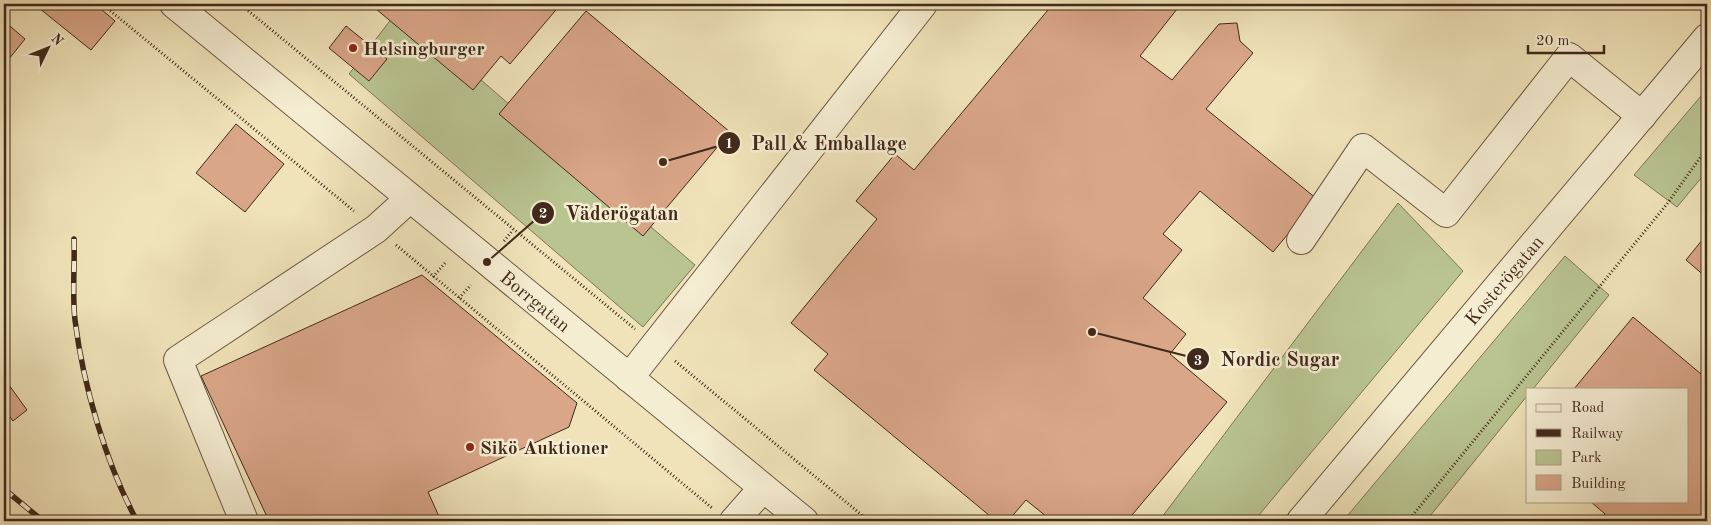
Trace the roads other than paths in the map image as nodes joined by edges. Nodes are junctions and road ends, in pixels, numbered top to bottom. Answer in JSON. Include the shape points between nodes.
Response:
{"nodes":[{"id":1,"x":923,"y":4,"type":"edge"},
{"id":2,"x":192,"y":9,"type":"edge"},
{"id":3,"x":1707,"y":38,"type":"edge"},
{"id":4,"x":1642,"y":116,"type":"junction"},
{"id":5,"x":410,"y":198,"type":"junction"},
{"id":6,"x":1301,"y":240,"type":"dead end"},
{"id":7,"x":629,"y":378,"type":"junction"},
{"id":8,"x":763,"y":488,"type":"junction"},
{"id":9,"x":724,"y":515,"type":"edge"},
{"id":10,"x":244,"y":521,"type":"edge"},
{"id":11,"x":804,"y":521,"type":"edge"},
{"id":12,"x":1301,"y":521,"type":"edge"}],
"edges":[{"from":1,"to":7,"type":"street"},
{"from":2,"to":5,"type":"street","name":"Borrgatan"},
{"from":3,"to":4,"type":"street","name":"Kosterögatan"},
{"from":4,"to":6,"type":"street","via":[[1569,58],[1446,213],[1363,148]]},
{"from":4,"to":12,"type":"street","name":"Kosterögatan"},
{"from":5,"to":7,"type":"street","name":"Borrgatan"},
{"from":5,"to":10,"type":"street","via":[[376,229],[178,360]]},
{"from":7,"to":8,"type":"street","name":"Borrgatan"},
{"from":8,"to":9,"type":"street"},
{"from":8,"to":11,"type":"street","name":"Borrgatan"}]}
